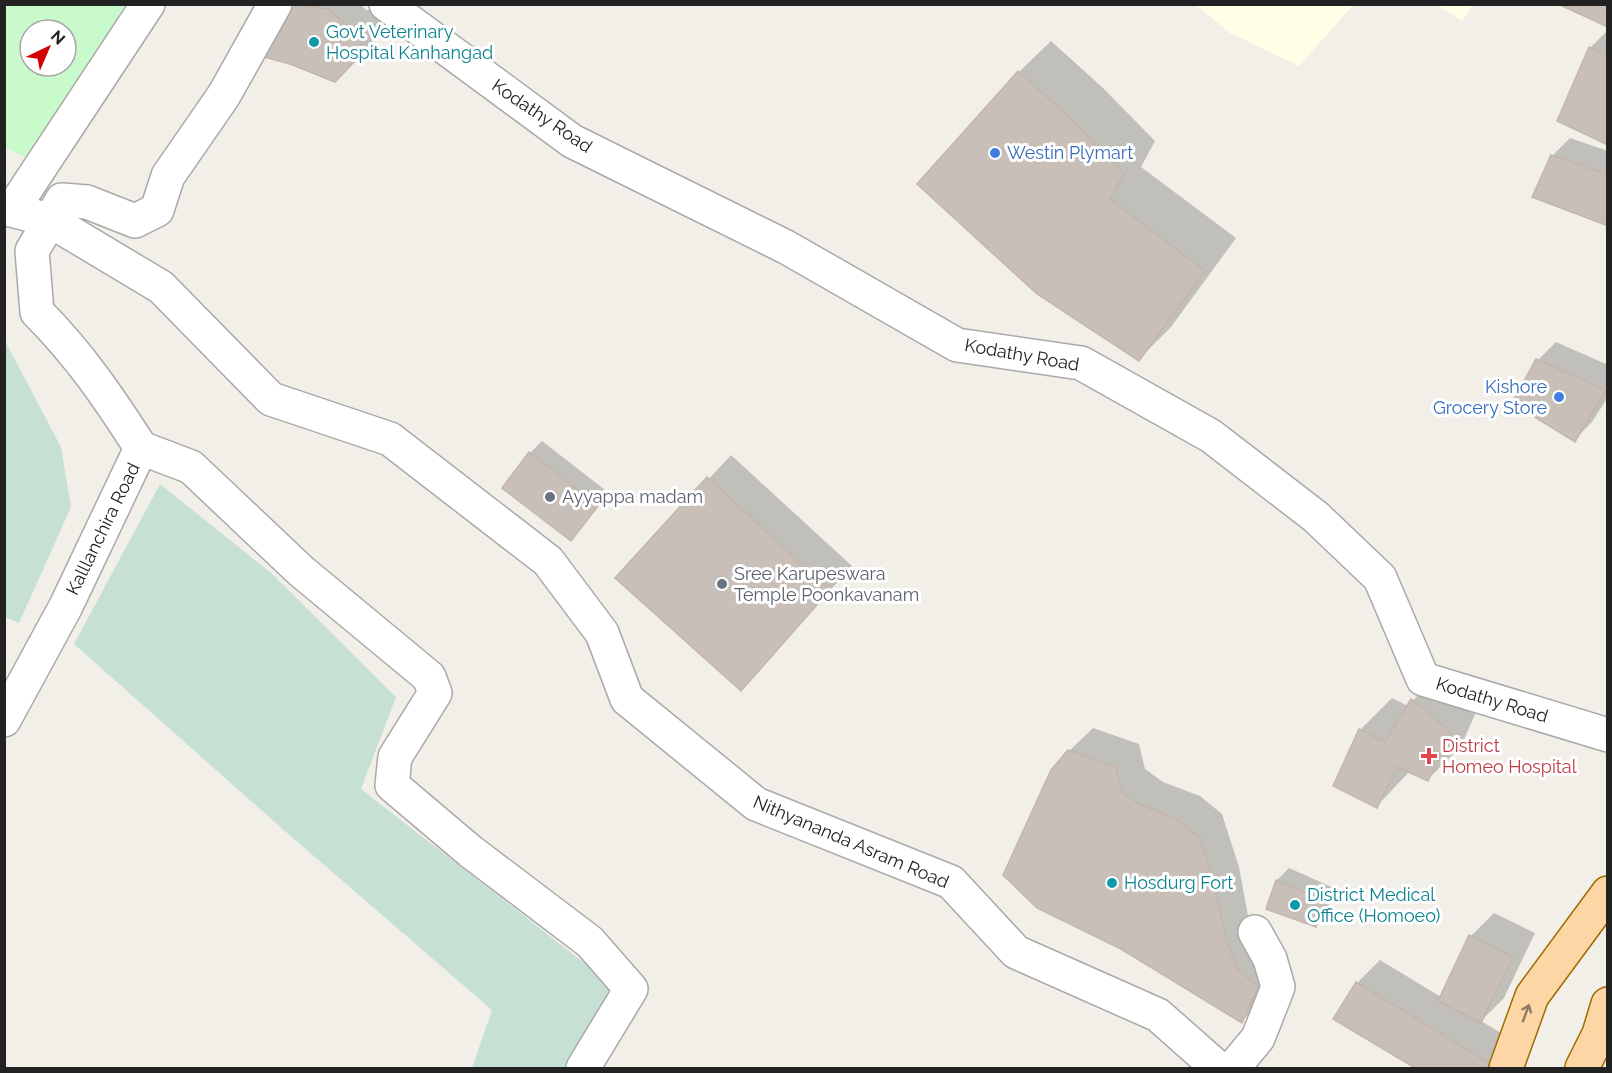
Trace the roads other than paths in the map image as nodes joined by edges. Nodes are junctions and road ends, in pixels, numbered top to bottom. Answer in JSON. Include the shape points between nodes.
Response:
{"nodes":[{"id":1,"x":148,"y":4,"type":"edge"},
{"id":2,"x":275,"y":4,"type":"edge"},
{"id":3,"x":386,"y":4,"type":"edge"},
{"id":4,"x":8,"y":209,"type":"edge"},
{"id":5,"x":49,"y":220,"type":"junction"},
{"id":6,"x":141,"y":448,"type":"junction"},
{"id":7,"x":4,"y":720,"type":"edge"},
{"id":8,"x":1608,"y":735,"type":"edge"},
{"id":9,"x":1608,"y":893,"type":"edge"},
{"id":10,"x":1255,"y":932,"type":"dead end"},
{"id":11,"x":1608,"y":1004,"type":"edge"},
{"id":12,"x":583,"y":1068,"type":"edge"},
{"id":13,"x":1218,"y":1068,"type":"edge"},
{"id":14,"x":1233,"y":1068,"type":"edge"},
{"id":15,"x":1506,"y":1068,"type":"edge"},
{"id":16,"x":1582,"y":1068,"type":"edge"}],
"edges":[{"from":1,"to":4,"type":"street"},
{"from":2,"to":5,"type":"street","name":"Kalllanchira Road","via":[[224,95],[168,176],[157,210],[135,221],[87,202],[62,200]]},
{"from":3,"to":8,"type":"street","name":"Kodathy Road","via":[[572,141],[786,247],[957,345],[1081,363],[1211,436],[1316,517],[1380,578],[1423,679]]},
{"from":4,"to":5,"type":"street","name":"Nithyananda Asram Road"},
{"from":5,"to":6,"type":"street","name":"Kalllanchira Road","via":[[32,251],[36,312],[69,344]]},
{"from":5,"to":13,"type":"street","name":"Nithyananda Asram Road","via":[[161,287],[271,399],[390,439],[548,561],[602,633],[627,699],[756,804],[951,882],[1017,952],[1158,1015]]},
{"from":6,"to":7,"type":"street","name":"Kalllanchira Road","via":[[66,606]]},
{"from":6,"to":12,"type":"street","via":[[191,467],[301,572],[429,677],[435,693],[395,757],[392,785],[470,851],[590,942],[631,988]]},
{"from":15,"to":9,"type":"main road","one_way":true,"via":[[1532,996]]},
{"from":10,"to":14,"type":"street","via":[[1270,959],[1278,987],[1258,1038]]},
{"from":11,"to":16,"type":"main road"}]}
